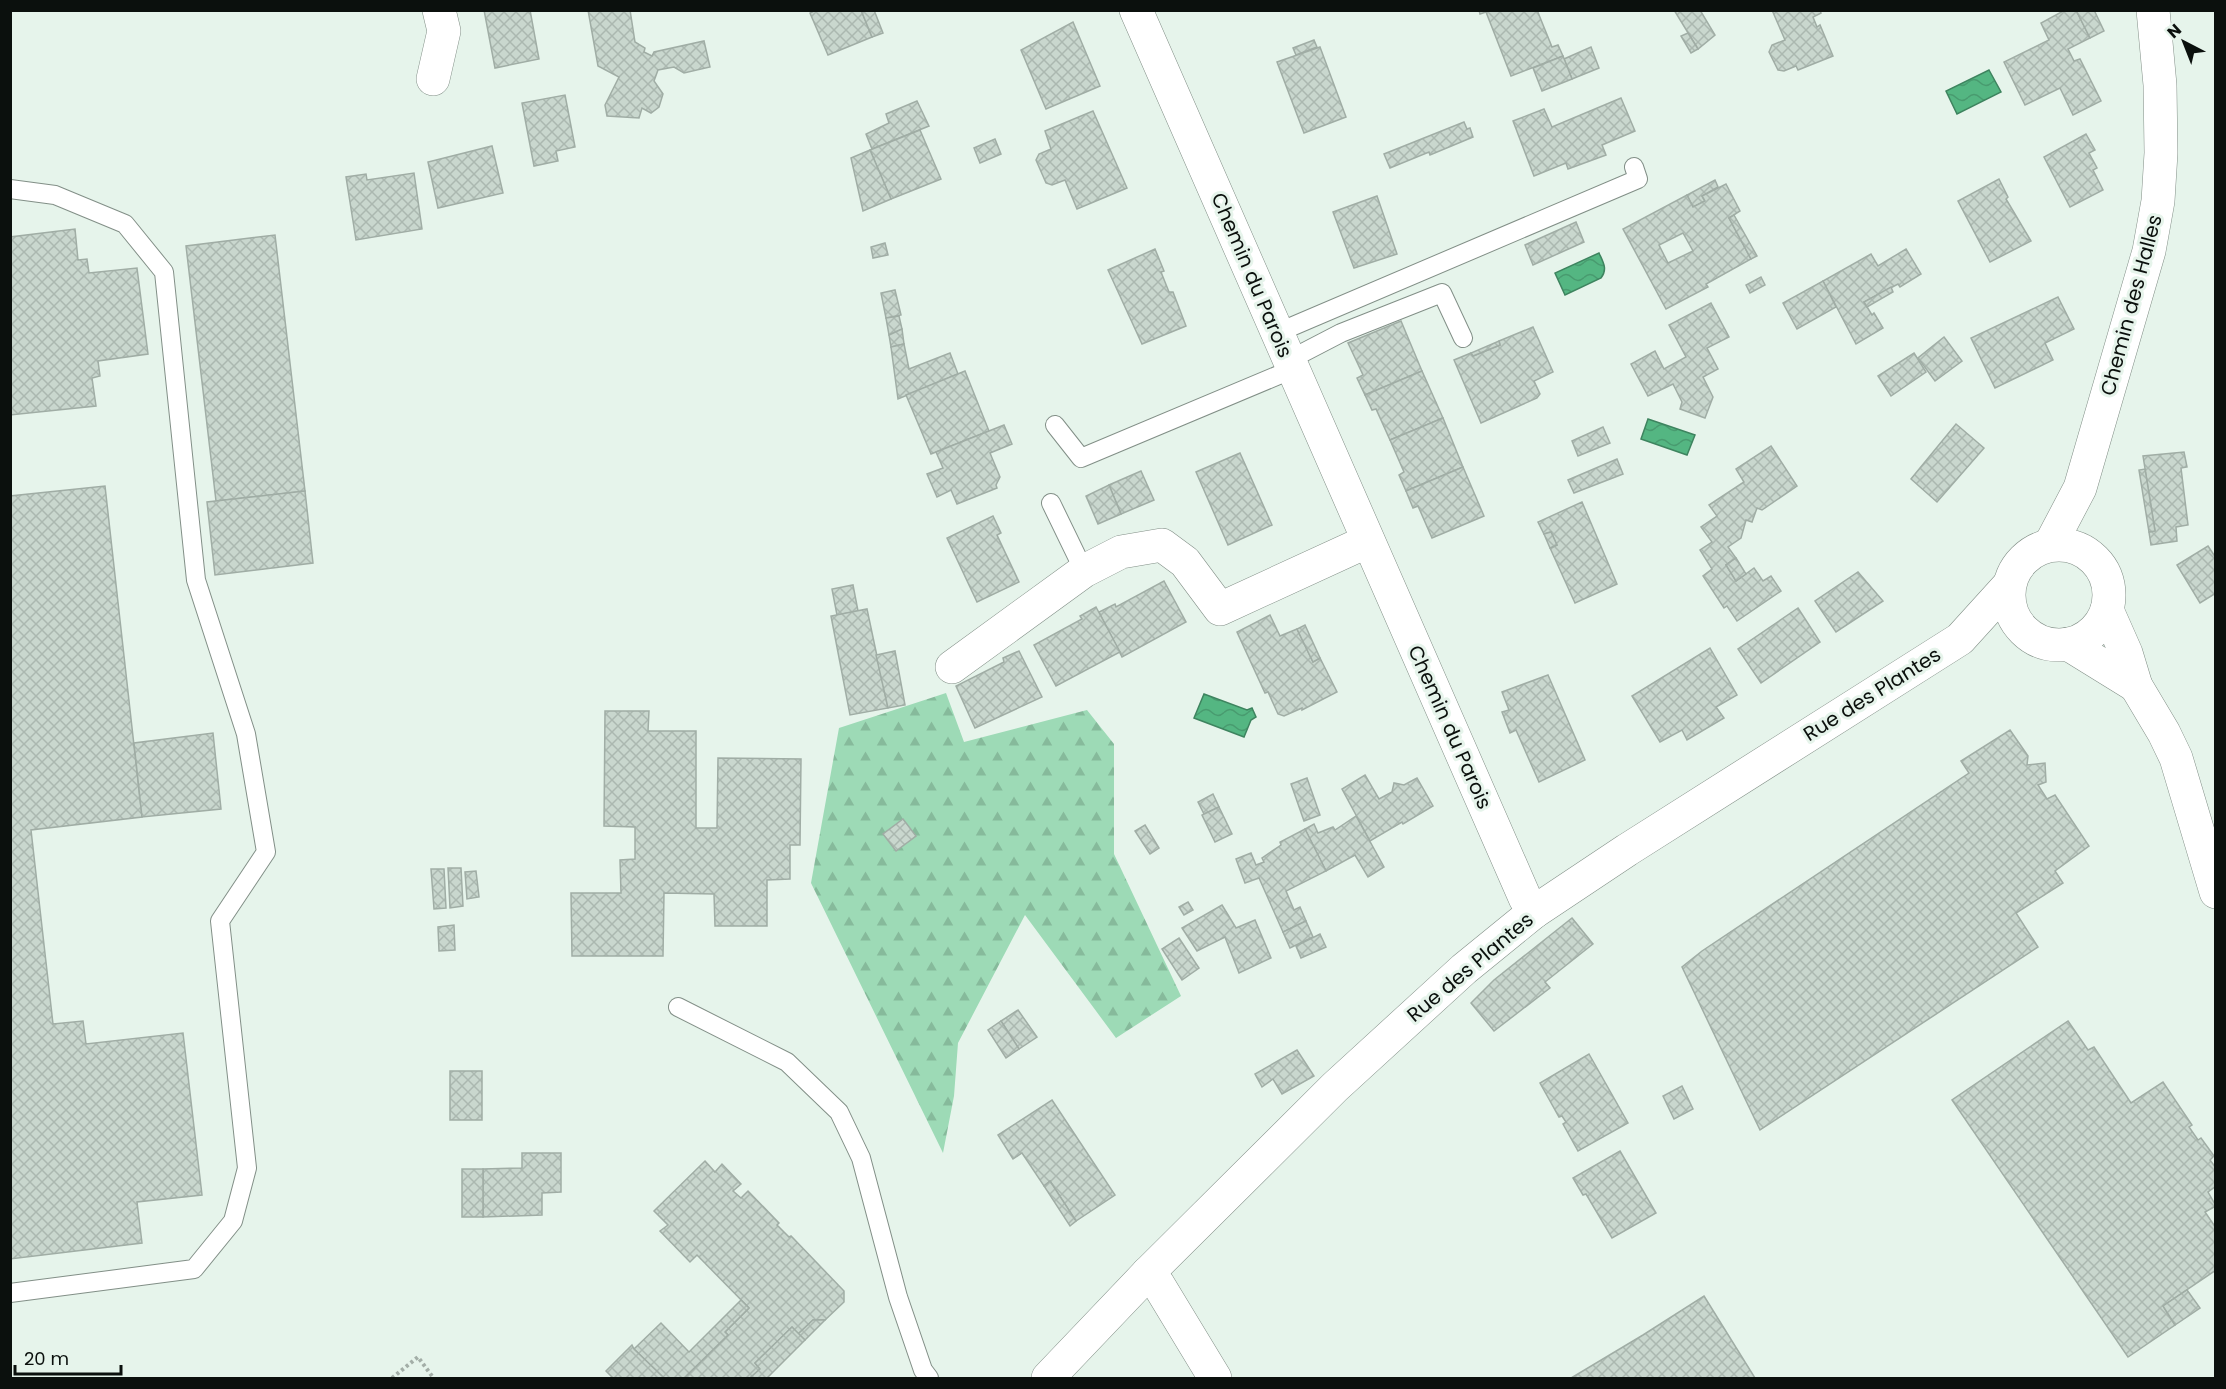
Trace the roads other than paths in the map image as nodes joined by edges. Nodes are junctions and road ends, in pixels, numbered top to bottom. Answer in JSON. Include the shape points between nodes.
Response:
{"nodes":[{"id":1,"x":440,"y":10,"type":"edge"},
{"id":2,"x":1136,"y":10,"type":"edge"},
{"id":3,"x":2153,"y":10,"type":"edge"},
{"id":4,"x":433,"y":79,"type":"dead end"},
{"id":5,"x":1634,"y":167,"type":"dead end"},
{"id":6,"x":10,"y":189,"type":"edge"},
{"id":7,"x":1463,"y":338,"type":"dead end"},
{"id":8,"x":1287,"y":354,"type":"junction"},
{"id":9,"x":1055,"y":425,"type":"dead end"},
{"id":10,"x":2080,"y":488,"type":"junction"},
{"id":11,"x":1051,"y":502,"type":"dead end"},
{"id":12,"x":1368,"y":540,"type":"junction"},
{"id":13,"x":2050,"y":545,"type":"junction"},
{"id":14,"x":2090,"y":556,"type":"junction"},
{"id":15,"x":1084,"y":571,"type":"junction"},
{"id":16,"x":2009,"y":585,"type":"junction"},
{"id":17,"x":2107,"y":609,"type":"junction"},
{"id":18,"x":2021,"y":629,"type":"junction"},
{"id":19,"x":1960,"y":639,"type":"junction"},
{"id":20,"x":2068,"y":644,"type":"junction"},
{"id":21,"x":952,"y":666,"type":"dead end"},
{"id":22,"x":2136,"y":686,"type":"junction"},
{"id":23,"x":2216,"y":892,"type":"edge"},
{"id":24,"x":1534,"y":912,"type":"junction"},
{"id":25,"x":678,"y":1007,"type":"dead end"},
{"id":26,"x":1148,"y":1274,"type":"junction"},
{"id":27,"x":10,"y":1293,"type":"edge"},
{"id":28,"x":929,"y":1378,"type":"edge"},
{"id":29,"x":1048,"y":1378,"type":"edge"},
{"id":30,"x":1215,"y":1378,"type":"edge"}],
"edges":[{"from":1,"to":4,"type":"street","via":[[444,31]]},
{"from":2,"to":8,"type":"street","name":"Chemin du Parois"},
{"from":3,"to":10,"type":"street","name":"Chemin des Halles","via":[[2162,153],[2158,201],[2149,251]]},
{"from":5,"to":8,"type":"lane","via":[[1638,179]]},
{"from":6,"to":27,"type":"lane","via":[[55,195],[125,224],[164,272],[196,580],[246,734],[266,852],[220,921],[247,1168],[233,1221],[194,1269]]},
{"from":7,"to":8,"type":"lane","via":[[1442,293]]},
{"from":8,"to":9,"type":"lane","via":[[1081,458]]},
{"from":8,"to":12,"type":"street","name":"Chemin du Parois"},
{"from":10,"to":13,"type":"street","name":"Chemin des Halles"},
{"from":10,"to":14,"type":"street","name":"Chemin des Halles"},
{"from":11,"to":15,"type":"lane"},
{"from":12,"to":15,"type":"street","via":[[1220,609],[1185,562],[1162,545],[1121,552]]},
{"from":12,"to":24,"type":"street","name":"Chemin du Parois"},
{"from":13,"to":14,"type":"street","via":[[2071,546]]},
{"from":13,"to":16,"type":"street","via":[[2031,553],[2017,566]]},
{"from":14,"to":17,"type":"street","via":[[2103,571],[2109,590]]},
{"from":15,"to":21,"type":"street"},
{"from":16,"to":18,"type":"street","via":[[2010,608]]},
{"from":16,"to":19,"type":"street","name":"Rue des Plantes"},
{"from":17,"to":20,"type":"street","via":[[2099,626],[2085,638]]},
{"from":17,"to":22,"type":"street"},
{"from":18,"to":19,"type":"street","name":"Rue des Plantes"},
{"from":18,"to":20,"type":"street","via":[[2051,645]]},
{"from":19,"to":24,"type":"street","name":"Rue des Plantes"},
{"from":20,"to":22,"type":"street"},
{"from":22,"to":23,"type":"street","via":[[2176,758]]},
{"from":24,"to":26,"type":"street","name":"Rue des Plantes","via":[[1464,969],[1335,1087]]},
{"from":25,"to":28,"type":"lane","via":[[787,1062],[839,1112],[861,1158],[898,1297]]},
{"from":26,"to":29,"type":"street","name":"Rue des Plantes"},
{"from":26,"to":30,"type":"street"}]}
